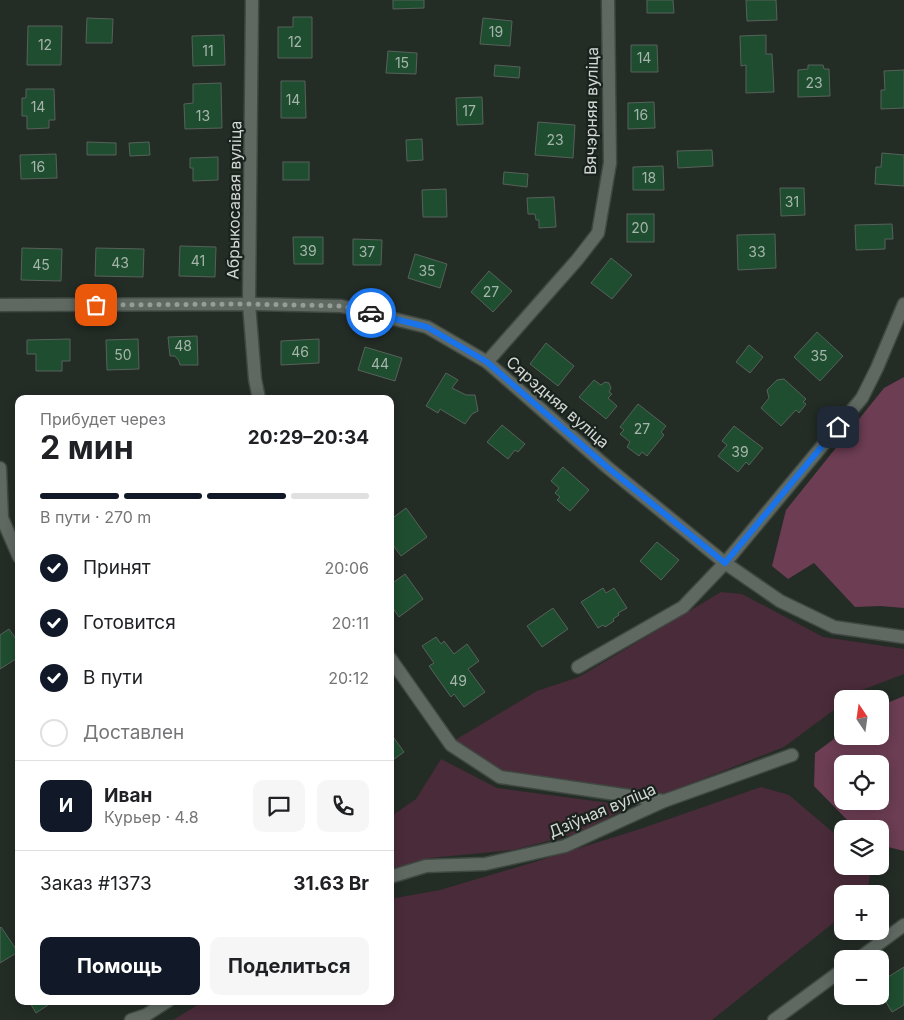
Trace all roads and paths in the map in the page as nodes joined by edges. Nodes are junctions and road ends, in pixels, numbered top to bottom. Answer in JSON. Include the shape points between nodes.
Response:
{"nodes":[{"id":1,"x":252,"y":0,"type":"edge"},
{"id":2,"x":608,"y":0,"type":"edge"},
{"id":3,"x":249,"y":304,"type":"junction"},
{"id":4,"x":904,"y":304,"type":"edge"},
{"id":5,"x":0,"y":305,"type":"edge"},
{"id":6,"x":487,"y":362,"type":"junction"},
{"id":7,"x":258,"y":395,"type":"edge"},
{"id":8,"x":0,"y":468,"type":"edge"},
{"id":9,"x":15,"y":548,"type":"edge"},
{"id":10,"x":725,"y":563,"type":"junction"},
{"id":11,"x":904,"y":637,"type":"edge"},
{"id":12,"x":394,"y":664,"type":"edge"},
{"id":13,"x":578,"y":668,"type":"dead end"},
{"id":14,"x":792,"y":755,"type":"dead end"},
{"id":15,"x":664,"y":801,"type":"junction"},
{"id":16,"x":394,"y":875,"type":"edge"},
{"id":17,"x":904,"y":925,"type":"edge"},
{"id":18,"x":870,"y":950,"type":"edge"},
{"id":19,"x":834,"y":976,"type":"edge"},
{"id":20,"x":162,"y":1005,"type":"edge"},
{"id":21,"x":131,"y":1020,"type":"edge"},
{"id":22,"x":774,"y":1020,"type":"edge"}],
"edges":[{"from":1,"to":3,"type":"street","name":"Абрыкосавая вуліца"},
{"from":2,"to":6,"type":"street","name":"Вячэрняя вуліца","via":[[610,163],[598,233]]},
{"from":3,"to":5,"type":"street","name":"Сярэдняя вуліца"},
{"from":3,"to":6,"type":"street","name":"Сярэдняя вуліца","via":[[341,306],[427,327]]},
{"from":3,"to":7,"type":"street","name":"Абрыкосавая вуліца"},
{"from":4,"to":10,"type":"street","via":[[862,398]]},
{"from":6,"to":10,"type":"street","name":"Сярэдняя вуліца","via":[[607,467]]},
{"from":8,"to":9,"type":"street","via":[[2,518]]},
{"from":10,"to":11,"type":"street","name":"Сярэдняя вуліца","via":[[780,601],[834,627]]},
{"from":10,"to":13,"type":"street","via":[[683,607]]},
{"from":12,"to":15,"type":"street","via":[[451,745],[500,777]]},
{"from":14,"to":15,"type":"street","name":"Дзіўная вуліца"},
{"from":15,"to":16,"type":"street","name":"Дзіўная вуліца","via":[[565,846],[485,864],[426,866]]},
{"from":17,"to":18,"type":"street"},
{"from":19,"to":22,"type":"street"},
{"from":20,"to":21,"type":"street"}]}
